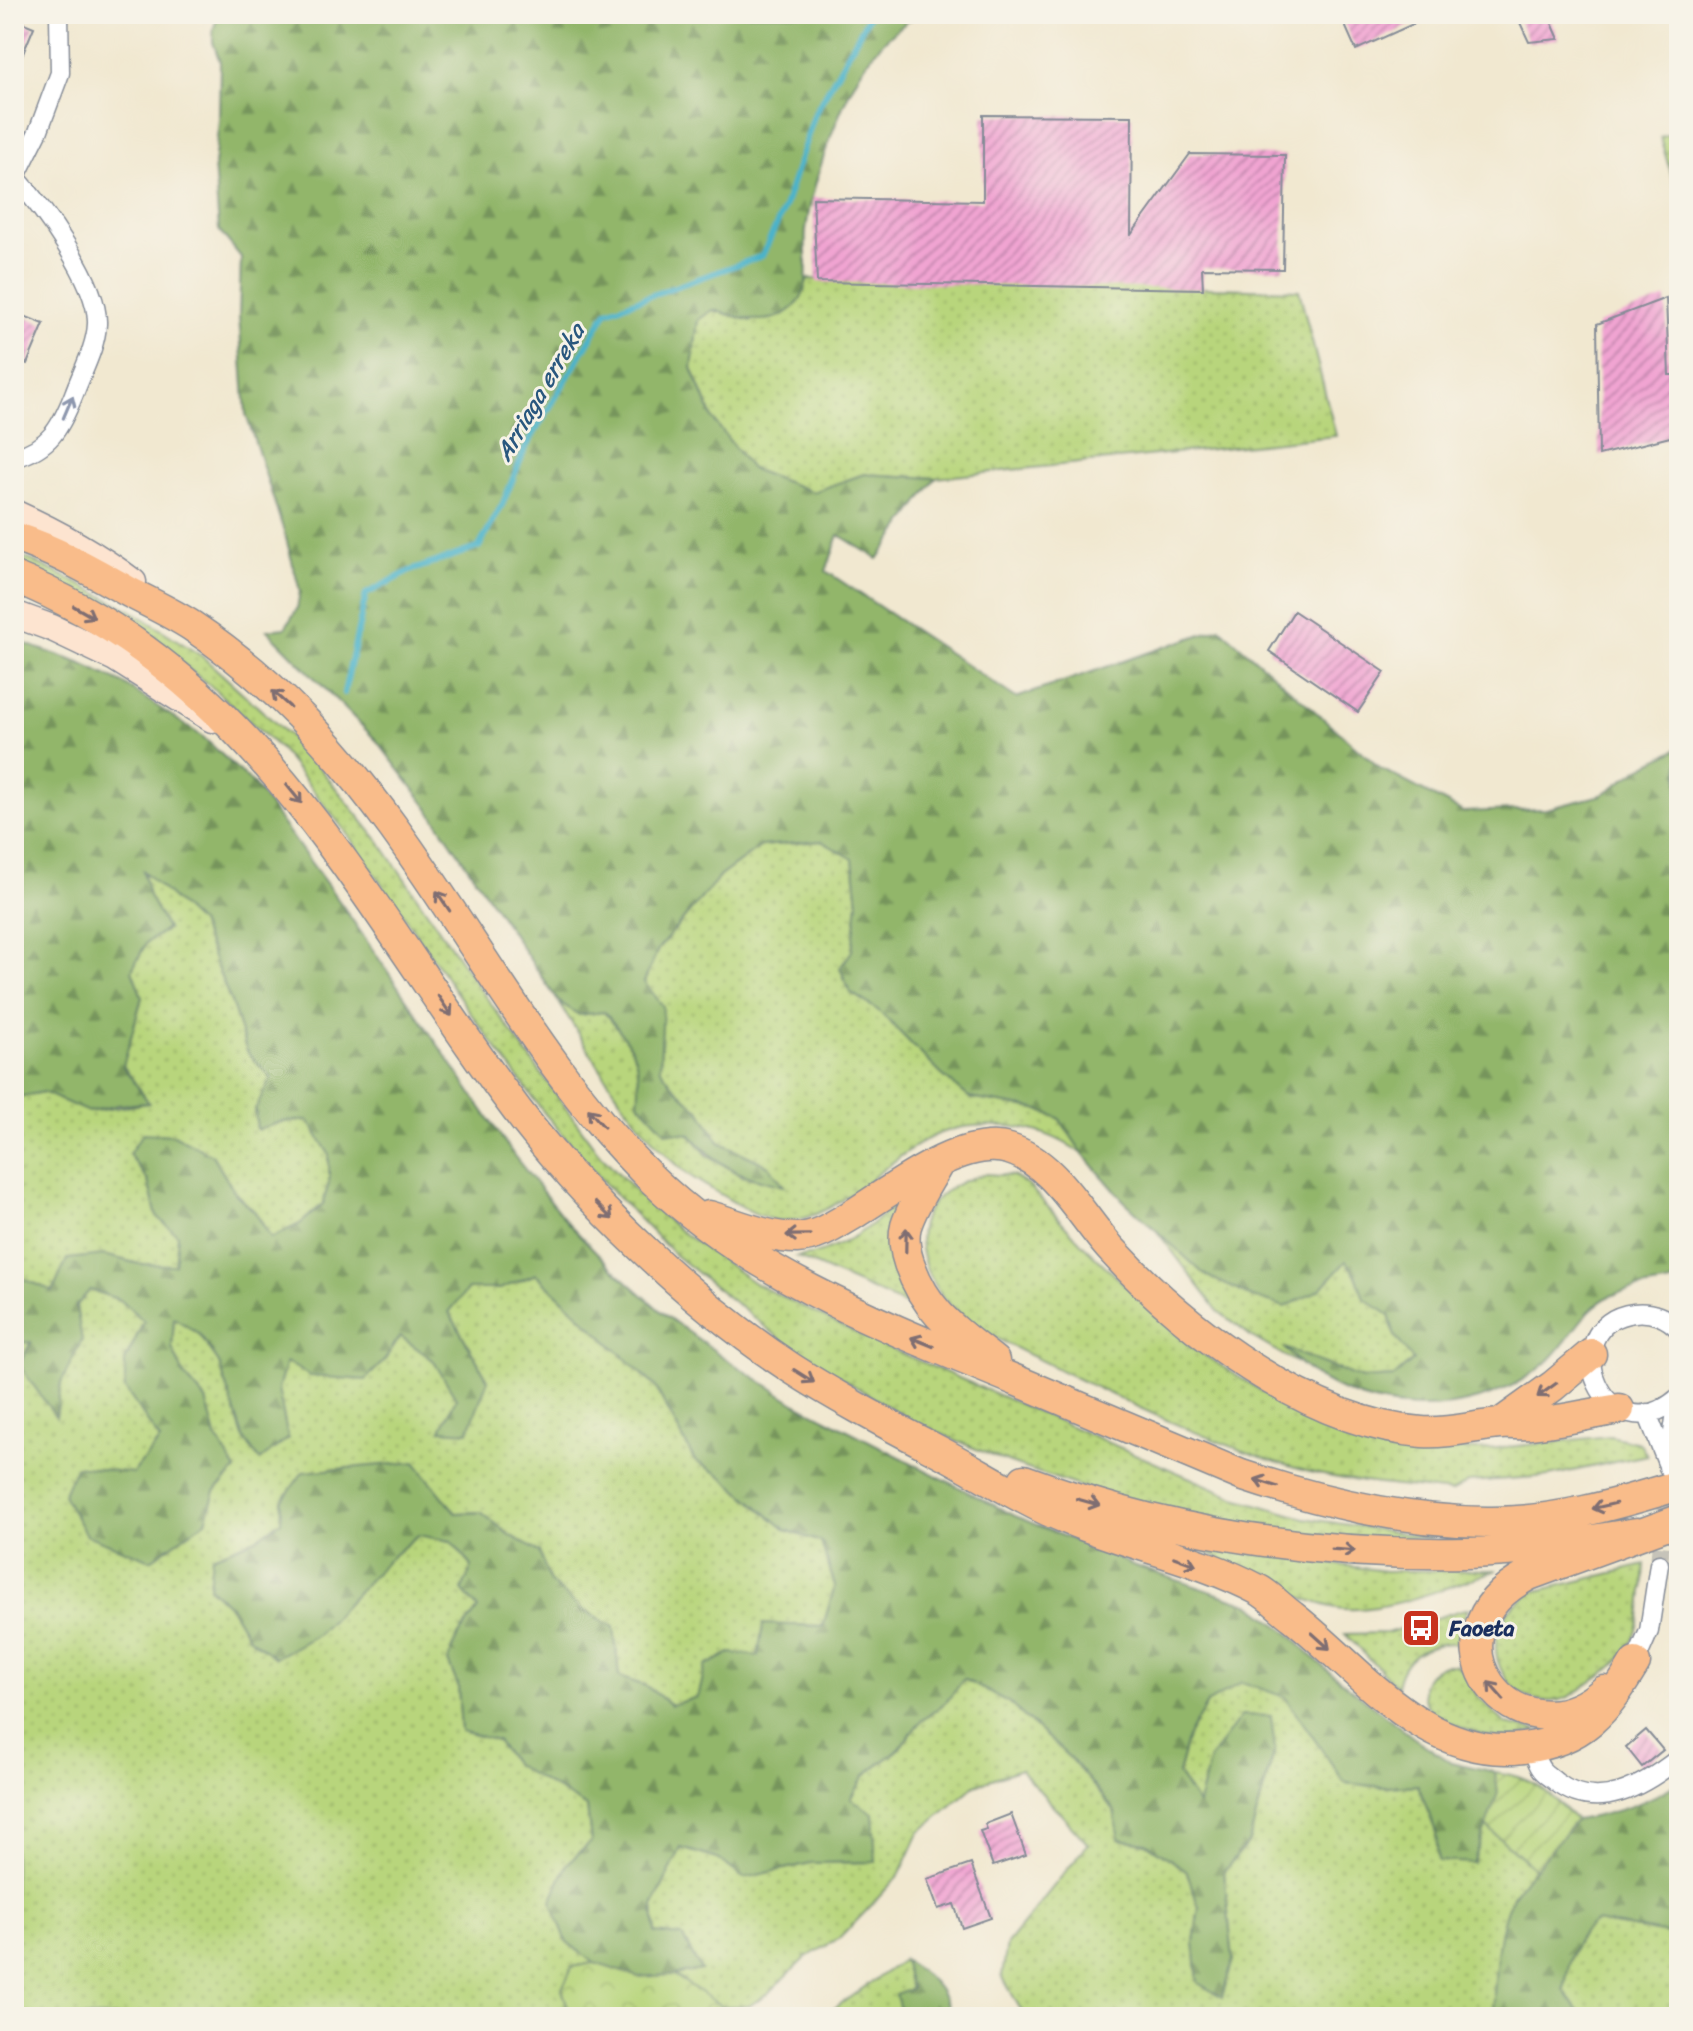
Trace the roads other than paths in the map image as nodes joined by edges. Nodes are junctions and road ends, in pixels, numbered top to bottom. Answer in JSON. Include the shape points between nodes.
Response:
{"nodes":[{"id":1,"x":59,"y":14,"type":"edge"},
{"id":2,"x":15,"y":176,"type":"edge"},
{"id":3,"x":14,"y":458,"type":"edge"},
{"id":4,"x":14,"y":513,"type":"edge"},
{"id":5,"x":14,"y":537,"type":"edge"},
{"id":6,"x":14,"y":577,"type":"edge"},
{"id":7,"x":14,"y":614,"type":"edge"},
{"id":8,"x":190,"y":625,"type":"junction"},
{"id":9,"x":242,"y":737,"type":"junction"},
{"id":10,"x":939,"y":1162,"type":"junction"},
{"id":11,"x":687,"y":1209,"type":"junction"},
{"id":12,"x":1679,"y":1307,"type":"edge"},
{"id":13,"x":1655,"y":1314,"type":"junction"},
{"id":14,"x":1679,"y":1330,"type":"edge"},
{"id":15,"x":1591,"y":1354,"type":"junction"},
{"id":16,"x":1020,"y":1382,"type":"junction"},
{"id":17,"x":1678,"y":1397,"type":"edge"},
{"id":18,"x":1633,"y":1411,"type":"junction"},
{"id":19,"x":1500,"y":1424,"type":"junction"},
{"id":20,"x":910,"y":1436,"type":"junction"},
{"id":21,"x":1679,"y":1485,"type":"edge"},
{"id":22,"x":1679,"y":1520,"type":"edge"},
{"id":23,"x":1637,"y":1533,"type":"junction"},
{"id":24,"x":1659,"y":1564,"type":"tunnel mouth"},
{"id":25,"x":1635,"y":1663,"type":"junction"},
{"id":26,"x":1531,"y":1748,"type":"junction"},
{"id":27,"x":1679,"y":1758,"type":"edge"}],
"edges":[{"from":1,"to":2,"type":"street","via":[[60,73]]},
{"from":3,"to":2,"type":"street","one_way":true,"via":[[46,444],[65,417],[97,323],[93,299],[70,250]]},
{"from":4,"to":8,"type":"street","via":[[112,566]]},
{"from":5,"to":8,"type":"main road","via":[[77,563]]},
{"from":6,"to":9,"type":"main road","one_way":true,"via":[[136,644]]},
{"from":7,"to":9,"type":"street","via":[[115,658]]},
{"from":11,"to":8,"type":"main road","one_way":true,"via":[[586,1107],[339,759],[256,676]]},
{"from":9,"to":20,"type":"main road","one_way":true,"via":[[329,838],[502,1089],[582,1189],[698,1299],[786,1364]]},
{"from":10,"to":11,"type":"main road","one_way":true,"via":[[822,1233],[797,1238]]},
{"from":16,"to":10,"type":"main road","one_way":true,"via":[[940,1319],[917,1288],[906,1255],[905,1229]]},
{"from":10,"to":19,"type":"main road","via":[[984,1148],[1007,1148],[1033,1159],[1112,1250],[1204,1333],[1268,1378],[1336,1412],[1424,1432]]},
{"from":16,"to":11,"type":"main road","one_way":true,"via":[[802,1286]]},
{"from":12,"to":13,"type":"street"},
{"from":13,"to":14,"type":"street"},
{"from":13,"to":15,"type":"street","via":[[1616,1318],[1604,1328]]},
{"from":15,"to":18,"type":"street","via":[[1596,1387],[1606,1399]]},
{"from":15,"to":19,"type":"main road","one_way":true},
{"from":21,"to":16,"type":"main road","one_way":true,"via":[[1601,1507],[1489,1522],[1357,1509],[1241,1475]]},
{"from":17,"to":18,"type":"street","via":[[1664,1408]]},
{"from":17,"to":18,"type":"street","via":[[1668,1467]]},
{"from":18,"to":19,"type":"main road"},
{"from":20,"to":23,"type":"main road","one_way":true,"via":[[1073,1498],[1222,1535],[1302,1547],[1469,1553]]},
{"from":20,"to":26,"type":"main road","one_way":true,"via":[[1059,1516],[1261,1591],[1383,1696],[1433,1730],[1482,1748]]},
{"from":22,"to":23,"type":"main road"},
{"from":25,"to":23,"type":"main road","one_way":true,"via":[[1600,1695],[1577,1709],[1548,1716],[1506,1703],[1484,1676],[1476,1645],[1493,1601],[1508,1586]]},
{"from":24,"to":25,"type":"street","via":[[1649,1631]]},
{"from":25,"to":26,"type":"main road","via":[[1610,1705],[1584,1728]]},
{"from":26,"to":27,"type":"street","via":[[1542,1770],[1560,1785],[1577,1795],[1598,1797],[1623,1792]]}]}
